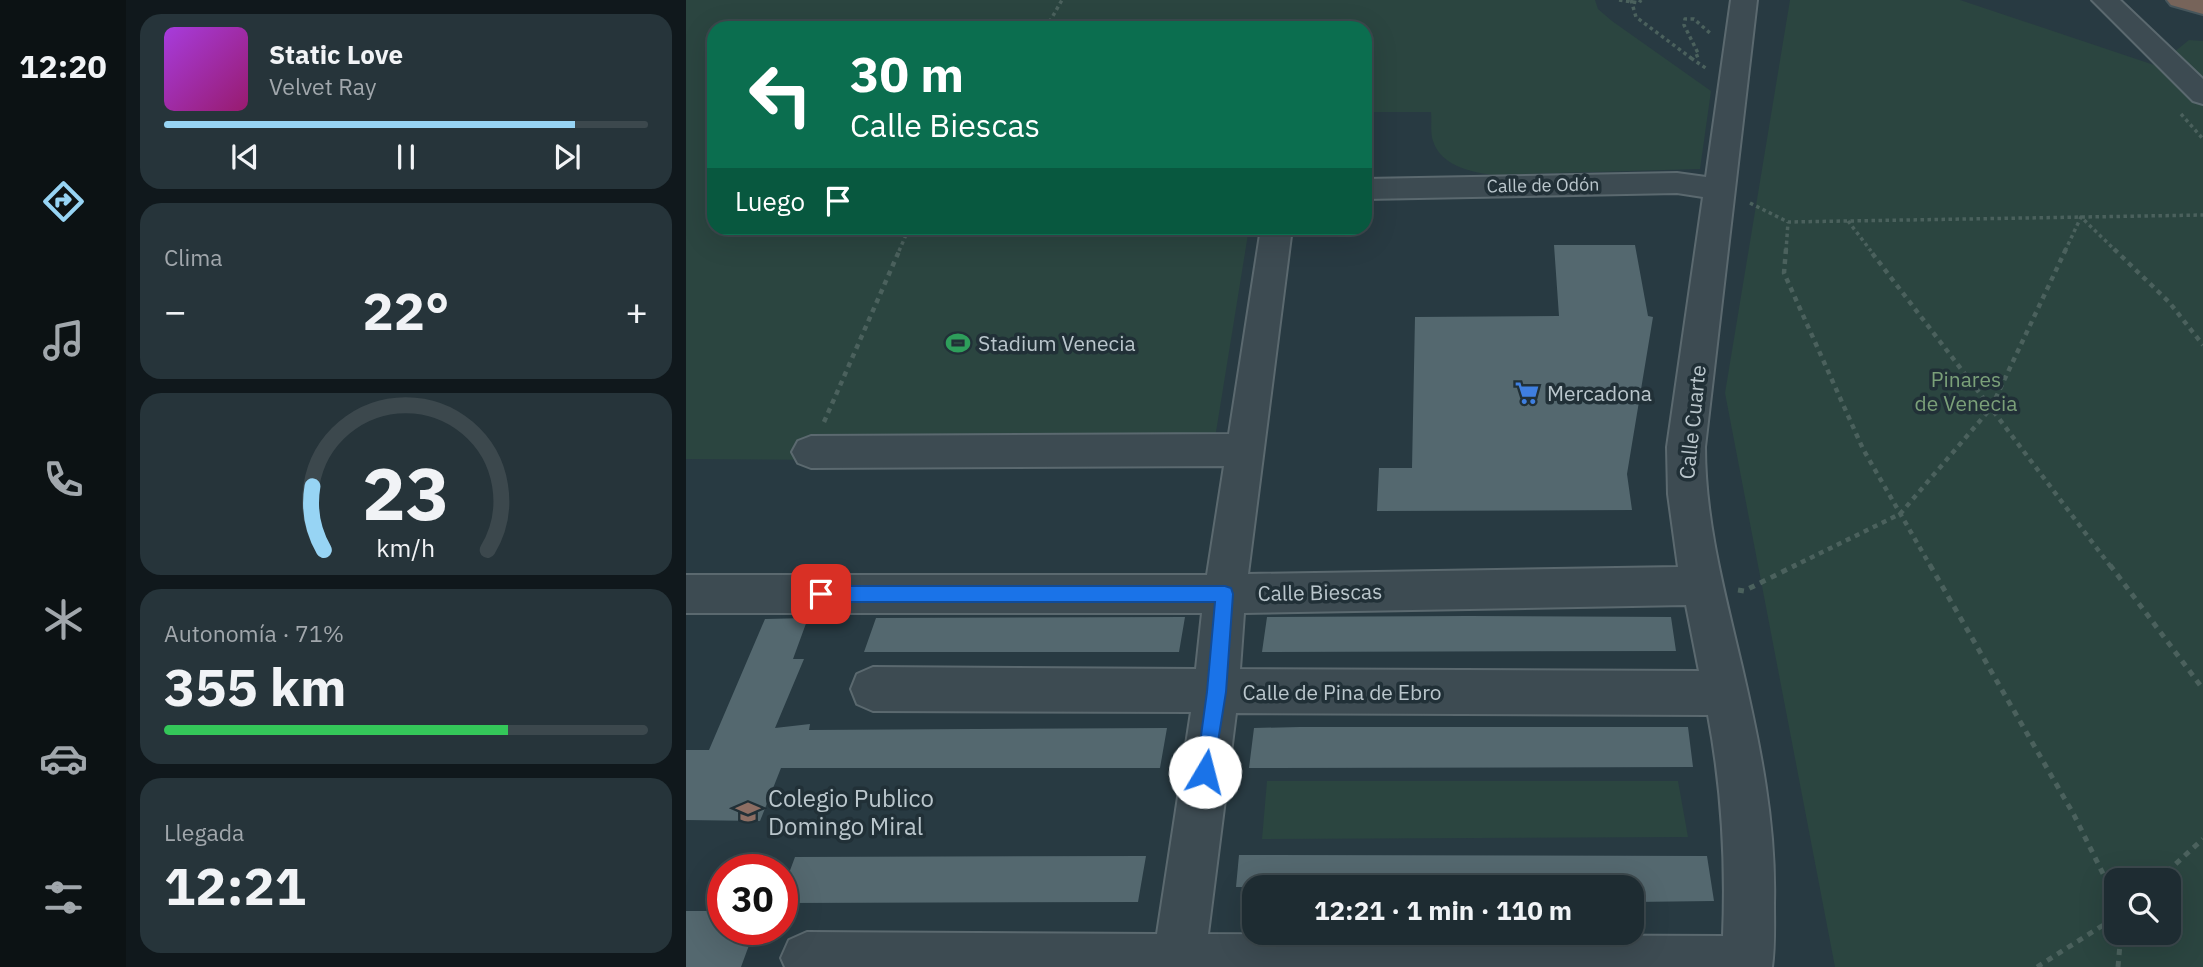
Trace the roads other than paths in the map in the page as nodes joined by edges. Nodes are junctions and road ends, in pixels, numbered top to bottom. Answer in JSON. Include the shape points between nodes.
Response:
{"nodes":[{"id":1,"x":1744,"y":0,"type":"edge"},
{"id":2,"x":2105,"y":0,"type":"edge"},
{"id":3,"x":2180,"y":0,"type":"edge"},
{"id":4,"x":2203,"y":6,"type":"edge"},
{"id":5,"x":2203,"y":95,"type":"edge"},
{"id":6,"x":1372,"y":189,"type":"edge"},
{"id":7,"x":1721,"y":189,"type":"junction"},
{"id":8,"x":1277,"y":235,"type":"edge"},
{"id":9,"x":1245,"y":450,"type":"junction"},
{"id":10,"x":811,"y":452,"type":"road end"},
{"id":11,"x":1702,"y":586,"type":"junction"},
{"id":12,"x":686,"y":594,"type":"edge"},
{"id":13,"x":1225,"y":594,"type":"junction"},
{"id":14,"x":873,"y":689,"type":"dead end"},
{"id":15,"x":1216,"y":692,"type":"junction"},
{"id":16,"x":1726,"y":693,"type":"junction"},
{"id":17,"x":807,"y":958,"type":"dead end"},
{"id":18,"x":1179,"y":963,"type":"edge"},
{"id":19,"x":1747,"y":965,"type":"edge"}],
"edges":[{"from":1,"to":7,"type":"street","name":"Calle Cuarte"},
{"from":2,"to":5,"type":"street"},
{"from":3,"to":4,"type":"highway"},
{"from":6,"to":7,"type":"street","name":"Calle de Odón","via":[[1677,183]]},
{"from":7,"to":11,"type":"street","name":"Calle Cuarte","via":[[1686,447],[1687,509]]},
{"from":8,"to":9,"type":"street"},
{"from":9,"to":10,"type":"street"},
{"from":9,"to":13,"type":"street"},
{"from":11,"to":13,"type":"street","name":"Calle Biescas"},
{"from":11,"to":16,"type":"street","name":"Calle Cuarte"},
{"from":12,"to":13,"type":"street","name":"Calle Biescas"},
{"from":13,"to":15,"type":"street"},
{"from":14,"to":15,"type":"street","name":"Calle de Pina de Ebro"},
{"from":15,"to":16,"type":"street","name":"Calle de Pina de Ebro"},
{"from":15,"to":18,"type":"street"},
{"from":16,"to":19,"type":"street","name":"Calle Cuarte","via":[[1748,810],[1752,869]]},
{"from":17,"to":18,"type":"street"},
{"from":18,"to":19,"type":"street"}]}
